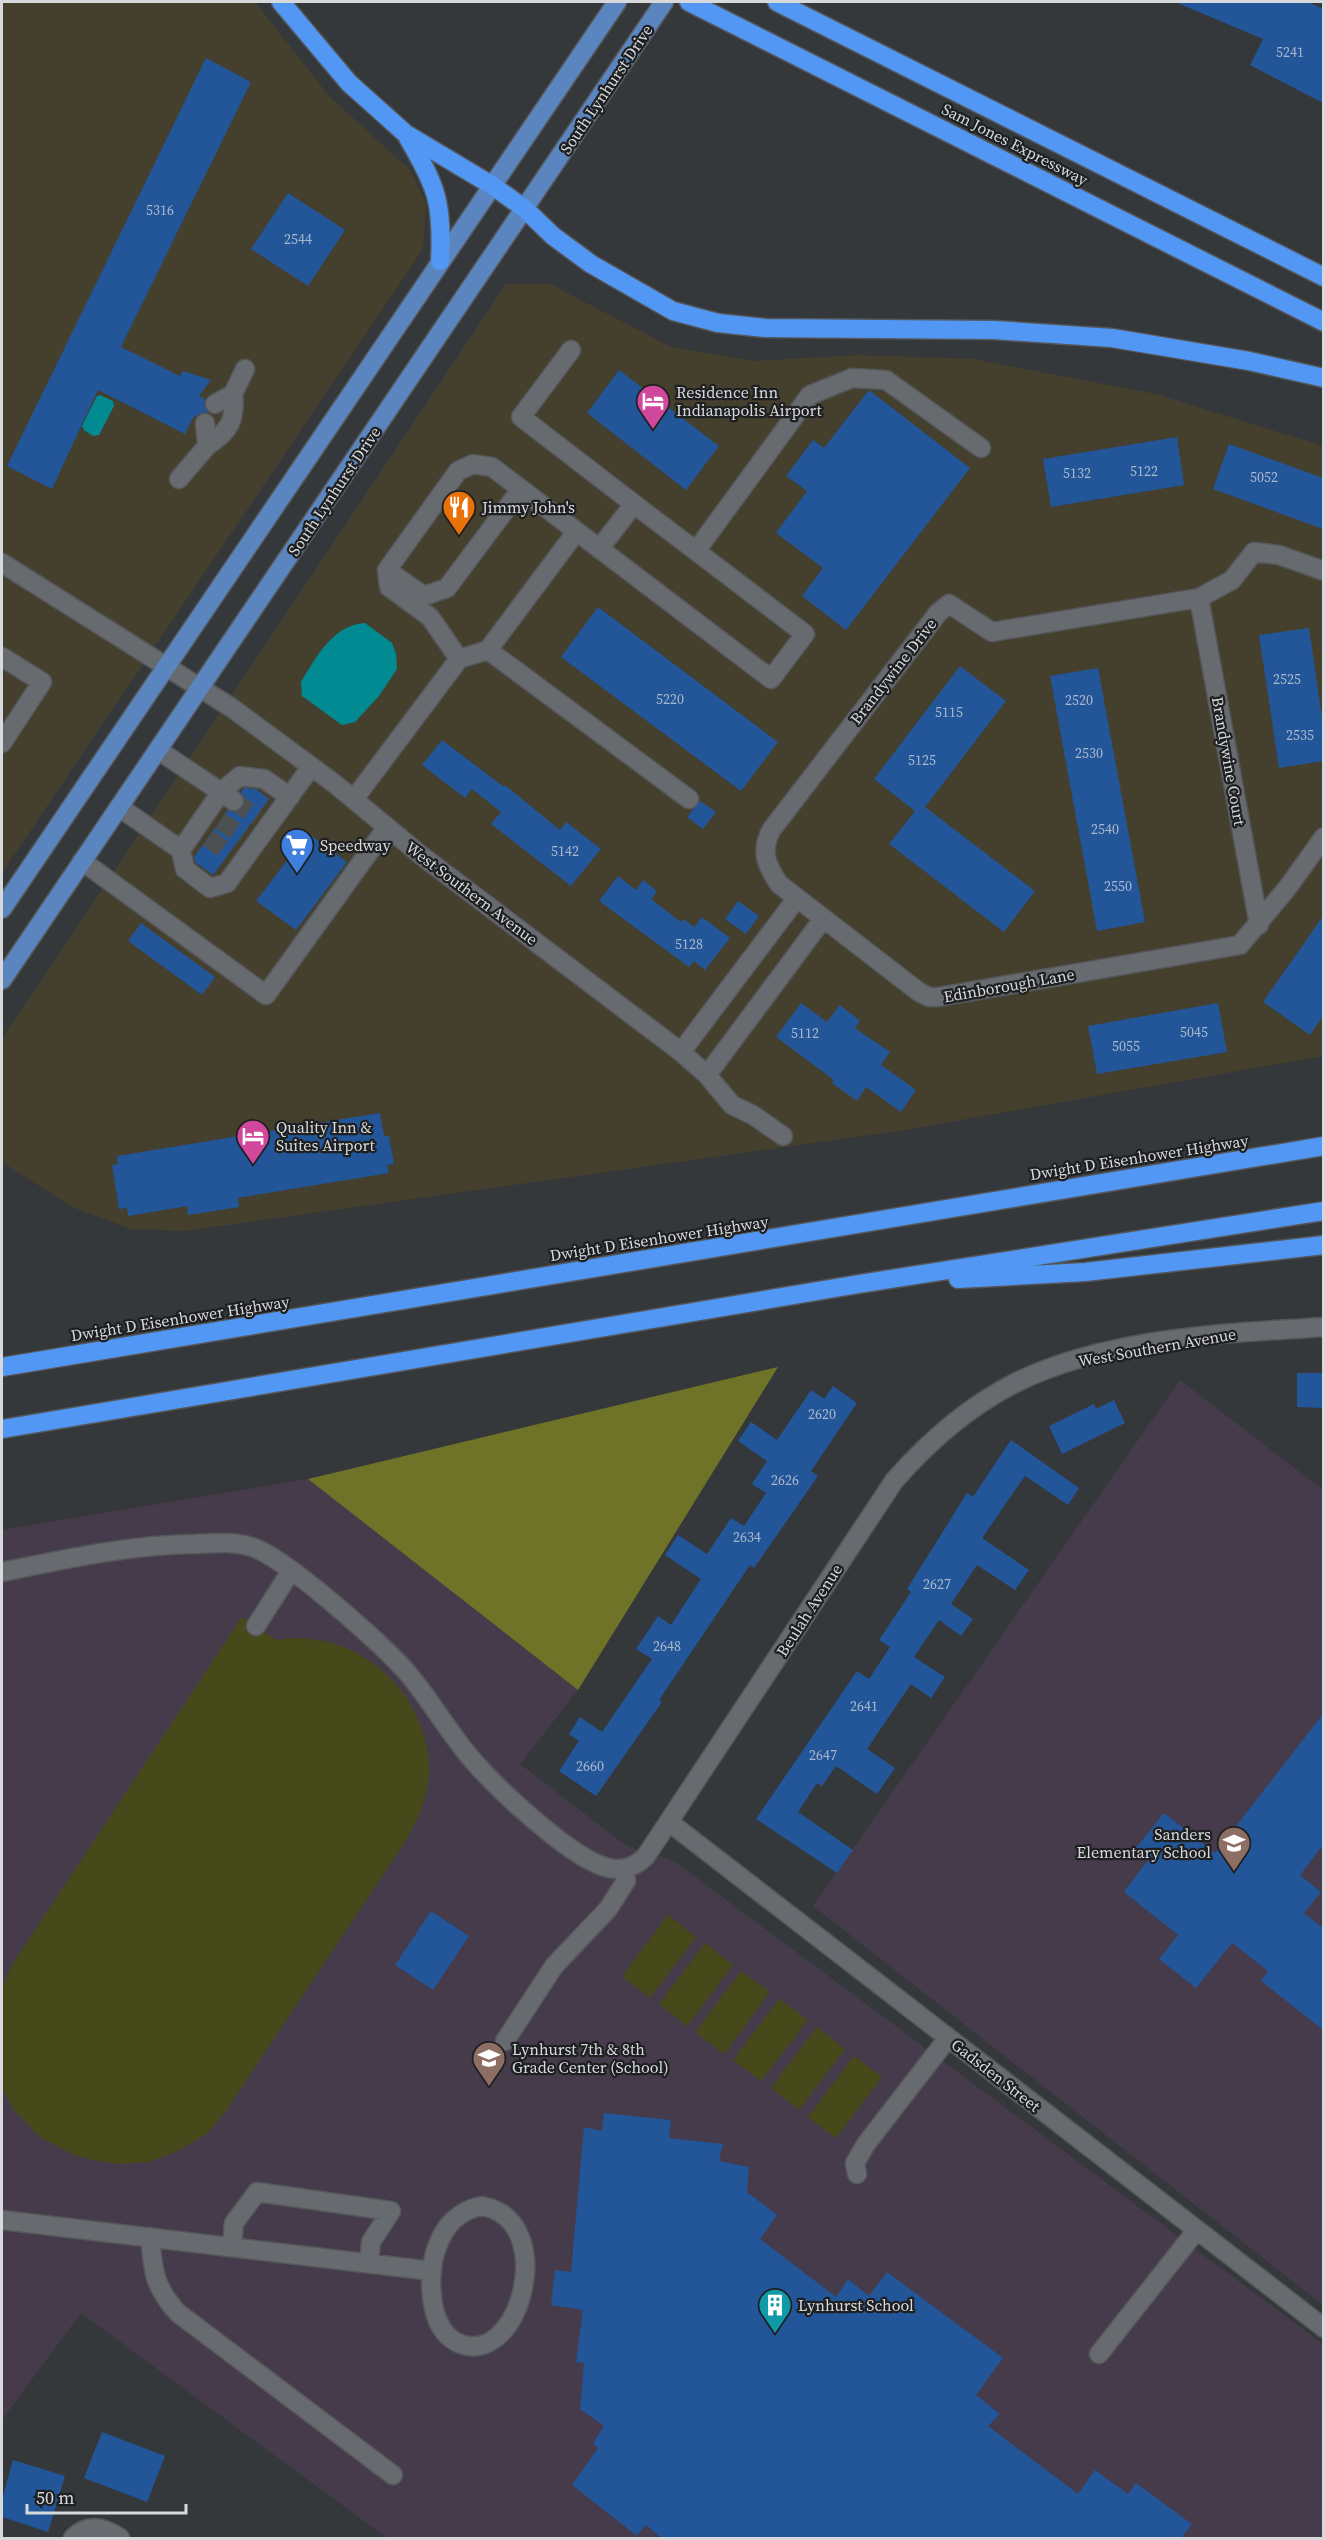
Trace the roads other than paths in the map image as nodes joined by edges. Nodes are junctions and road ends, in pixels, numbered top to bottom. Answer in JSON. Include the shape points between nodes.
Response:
{"nodes":[{"id":1,"x":280,"y":2,"type":"edge"},
{"id":2,"x":617,"y":2,"type":"edge"},
{"id":3,"x":664,"y":2,"type":"edge"},
{"id":4,"x":689,"y":2,"type":"edge"},
{"id":5,"x":777,"y":2,"type":"edge"},
{"id":6,"x":406,"y":134,"type":"junction"},
{"id":7,"x":493,"y":186,"type":"junction"},
{"id":8,"x":525,"y":209,"type":"junction"},
{"id":9,"x":440,"y":261,"type":"junction"},
{"id":10,"x":1323,"y":277,"type":"edge"},
{"id":11,"x":1323,"y":322,"type":"edge"},
{"id":12,"x":571,"y":350,"type":"dead end"},
{"id":13,"x":245,"y":369,"type":"dead end"},
{"id":14,"x":1323,"y":378,"type":"edge"},
{"id":15,"x":232,"y":394,"type":"junction"},
{"id":16,"x":215,"y":404,"type":"dead end"},
{"id":17,"x":205,"y":423,"type":"dead end"},
{"id":18,"x":207,"y":446,"type":"junction"},
{"id":19,"x":981,"y":448,"type":"dead end"},
{"id":20,"x":179,"y":479,"type":"dead end"},
{"id":21,"x":520,"y":489,"type":"junction"},
{"id":22,"x":634,"y":504,"type":"junction"},
{"id":23,"x":576,"y":532,"type":"junction"},
{"id":24,"x":599,"y":549,"type":"junction"},
{"id":25,"x":696,"y":551,"type":"junction"},
{"id":26,"x":387,"y":570,"type":"junction"},
{"id":27,"x":4,"y":571,"type":"edge"},
{"id":28,"x":1323,"y":572,"type":"edge"},
{"id":29,"x":1199,"y":598,"type":"junction"},
{"id":30,"x":488,"y":650,"type":"junction"},
{"id":31,"x":2,"y":657,"type":"edge"},
{"id":32,"x":459,"y":659,"type":"junction"},
{"id":33,"x":166,"y":667,"type":"junction"},
{"id":34,"x":200,"y":688,"type":"junction"},
{"id":35,"x":2,"y":743,"type":"edge"},
{"id":36,"x":158,"y":750,"type":"junction"},
{"id":37,"x":311,"y":767,"type":"junction"},
{"id":38,"x":228,"y":797,"type":"junction"},
{"id":39,"x":290,"y":797,"type":"junction"},
{"id":40,"x":354,"y":799,"type":"junction"},
{"id":41,"x":689,"y":799,"type":"dead end"},
{"id":42,"x":119,"y":807,"type":"junction"},
{"id":43,"x":387,"y":827,"type":"junction"},
{"id":44,"x":1323,"y":837,"type":"edge"},
{"id":45,"x":181,"y":850,"type":"junction"},
{"id":46,"x":82,"y":861,"type":"junction"},
{"id":47,"x":798,"y":898,"type":"junction"},
{"id":48,"x":2,"y":909,"type":"edge"},
{"id":49,"x":823,"y":919,"type":"junction"},
{"id":50,"x":1259,"y":925,"type":"junction"},
{"id":51,"x":2,"y":980,"type":"edge"},
{"id":52,"x":681,"y":1052,"type":"junction"},
{"id":53,"x":707,"y":1075,"type":"junction"},
{"id":54,"x":783,"y":1136,"type":"dead end"},
{"id":55,"x":1323,"y":1146,"type":"edge"},
{"id":56,"x":1323,"y":1211,"type":"edge"},
{"id":57,"x":1323,"y":1245,"type":"edge"},
{"id":58,"x":859,"y":1284,"type":"junction"},
{"id":59,"x":1323,"y":1327,"type":"edge"},
{"id":60,"x":2,"y":1367,"type":"edge"},
{"id":61,"x":966,"y":1413,"type":"joint"},
{"id":62,"x":2,"y":1429,"type":"edge"},
{"id":63,"x":291,"y":1571,"type":"junction"},
{"id":64,"x":2,"y":1572,"type":"edge"},
{"id":65,"x":256,"y":1626,"type":"dead end"},
{"id":66,"x":669,"y":1822,"type":"junction"},
{"id":67,"x":624,"y":1869,"type":"junction"},
{"id":68,"x":948,"y":2037,"type":"junction"},
{"id":69,"x":505,"y":2041,"type":"dead end"},
{"id":70,"x":857,"y":2174,"type":"dead end"},
{"id":71,"x":2,"y":2220,"type":"edge"},
{"id":72,"x":1196,"y":2231,"type":"junction"},
{"id":73,"x":150,"y":2238,"type":"junction"},
{"id":74,"x":232,"y":2246,"type":"junction"},
{"id":75,"x":369,"y":2263,"type":"junction"},
{"id":76,"x":432,"y":2271,"type":"junction"},
{"id":77,"x":1323,"y":2328,"type":"edge"},
{"id":78,"x":1099,"y":2354,"type":"dead end"},
{"id":79,"x":393,"y":2475,"type":"dead end"},
{"id":80,"x":73,"y":2538,"type":"edge"},
{"id":81,"x":120,"y":2538,"type":"edge"}],
"edges":[{"from":1,"to":6,"type":"highway","via":[[350,83]]},
{"from":2,"to":7,"type":"main road"},
{"from":3,"to":8,"type":"main road","name":"South Lynhurst Drive"},
{"from":4,"to":11,"type":"highway","name":"Sam Jones Expressway"},
{"from":5,"to":10,"type":"highway","name":"Sam Jones Expressway"},
{"from":6,"to":7,"type":"highway"},
{"from":6,"to":9,"type":"highway","via":[[435,188],[441,218]]},
{"from":7,"to":8,"type":"highway"},
{"from":7,"to":9,"type":"main road"},
{"from":8,"to":14,"type":"highway","via":[[591,264],[659,305],[696,318],[765,328],[994,330],[1077,335],[1179,348]]},
{"from":8,"to":34,"type":"main road","name":"South Lynhurst Drive"},
{"from":9,"to":33,"type":"main road"},
{"from":12,"to":22,"type":"street","via":[[521,417]]},
{"from":13,"to":15,"type":"street"},
{"from":15,"to":16,"type":"street"},
{"from":15,"to":18,"type":"street","via":[[235,412],[228,427],[224,435]]},
{"from":17,"to":18,"type":"street"},
{"from":18,"to":20,"type":"street"},
{"from":19,"to":25,"type":"street","via":[[886,380],[852,378],[810,395]]},
{"from":21,"to":23,"type":"street"},
{"from":21,"to":26,"type":"street","via":[[447,588],[424,596]]},
{"from":21,"to":26,"type":"street","via":[[492,467],[473,464],[458,471]]},
{"from":22,"to":24,"type":"street"},
{"from":22,"to":25,"type":"street"},
{"from":23,"to":24,"type":"street"},
{"from":23,"to":30,"type":"street"},
{"from":24,"to":25,"type":"street","via":[[771,679],[805,634]]},
{"from":26,"to":32,"type":"street","via":[[389,587],[430,617]]},
{"from":27,"to":33,"type":"street","name":"West Southern Avenue"},
{"from":28,"to":29,"type":"street","name":"Brandywine Drive","via":[[1279,555],[1254,552],[1232,580]]},
{"from":29,"to":47,"type":"street","name":"Brandywine Drive","via":[[992,632],[949,604],[945,606],[770,833],[765,855],[768,869],[778,884]]},
{"from":29,"to":50,"type":"street","name":"Brandywine Court"},
{"from":30,"to":32,"type":"street"},
{"from":30,"to":41,"type":"street"},
{"from":31,"to":35,"type":"street","via":[[42,682]]},
{"from":32,"to":40,"type":"street"},
{"from":33,"to":34,"type":"street","name":"West Southern Avenue"},
{"from":33,"to":48,"type":"main road"},
{"from":34,"to":36,"type":"main road","name":"South Lynhurst Drive"},
{"from":34,"to":37,"type":"street","name":"West Southern Avenue"},
{"from":36,"to":38,"type":"street"},
{"from":36,"to":42,"type":"main road","name":"South Lynhurst Drive"},
{"from":37,"to":39,"type":"street"},
{"from":37,"to":40,"type":"street","name":"West Southern Avenue"},
{"from":38,"to":39,"type":"street","via":[[240,776],[264,779]]},
{"from":38,"to":45,"type":"street","via":[[202,833]]},
{"from":39,"to":45,"type":"street","via":[[249,840],[236,858],[227,883],[210,888],[185,869]]},
{"from":40,"to":43,"type":"street","name":"West Southern Avenue"},
{"from":42,"to":45,"type":"street"},
{"from":42,"to":46,"type":"main road","name":"South Lynhurst Drive"},
{"from":43,"to":46,"type":"street","via":[[266,995]]},
{"from":43,"to":52,"type":"street","name":"West Southern Avenue"},
{"from":44,"to":50,"type":"street","name":"Edinborough Lane"},
{"from":46,"to":51,"type":"main road","name":"South Lynhurst Drive"},
{"from":47,"to":49,"type":"street","name":"Brandywine Drive"},
{"from":47,"to":52,"type":"street"},
{"from":49,"to":50,"type":"street","name":"Edinborough Lane","via":[[922,994],[938,997],[1240,945]]},
{"from":49,"to":53,"type":"street"},
{"from":52,"to":53,"type":"street","name":"West Southern Avenue"},
{"from":53,"to":54,"type":"street","name":"West Southern Avenue","via":[[732,1105]]},
{"from":55,"to":60,"type":"highway","name":"Dwight D Eisenhower Highway"},
{"from":56,"to":58,"type":"highway"},
{"from":57,"to":58,"type":"highway","via":[[1085,1272]]},
{"from":58,"to":62,"type":"highway"},
{"from":59,"to":61,"type":"street","name":"West Southern Avenue","via":[[1214,1334],[1104,1353],[1035,1374]]},
{"from":61,"to":66,"type":"street","name":"Beulah Avenue","via":[[894,1481]]},
{"from":63,"to":64,"type":"street","via":[[254,1548],[220,1543],[141,1546]]},
{"from":63,"to":65,"type":"street"},
{"from":63,"to":67,"type":"street","via":[[394,1658],[474,1762],[523,1809],[594,1862]]},
{"from":66,"to":67,"type":"street","name":"Beulah Avenue","via":[[646,1857]]},
{"from":66,"to":68,"type":"street","name":"Gadsden Street"},
{"from":67,"to":69,"type":"street","via":[[626,1881],[608,1909],[554,1966]]},
{"from":68,"to":70,"type":"street","via":[[866,2144],[855,2163]]},
{"from":68,"to":72,"type":"street","name":"Gadsden Street"},
{"from":71,"to":73,"type":"street"},
{"from":72,"to":77,"type":"street","name":"Gadsden Street"},
{"from":72,"to":78,"type":"street"},
{"from":73,"to":74,"type":"street"},
{"from":73,"to":79,"type":"street","via":[[153,2278],[178,2313]]},
{"from":74,"to":75,"type":"street"},
{"from":74,"to":75,"type":"street","via":[[234,2223],[257,2192],[391,2211],[371,2242]]},
{"from":75,"to":76,"type":"street"},
{"from":76,"to":76,"type":"street","via":[[431,2296],[441,2328],[462,2344],[487,2344],[505,2328],[518,2308],[525,2262],[516,2227],[493,2208],[470,2208],[446,2229],[435,2252]]},
{"from":80,"to":81,"type":"street","via":[[94,2528],[108,2529]]}]}
